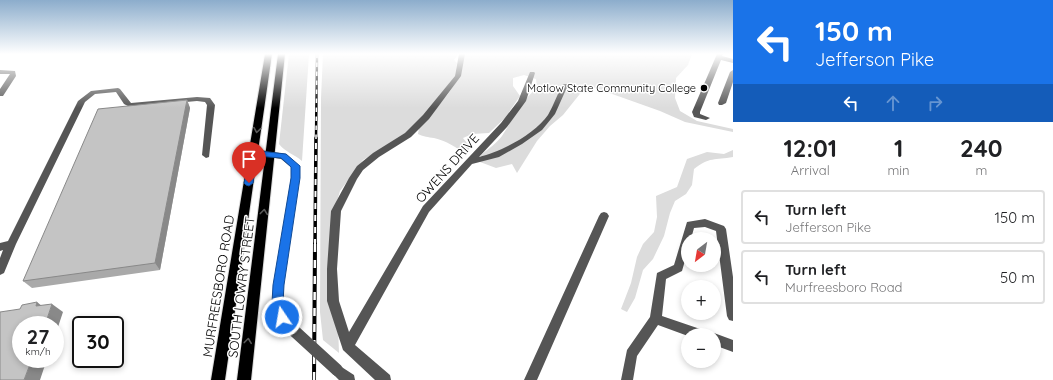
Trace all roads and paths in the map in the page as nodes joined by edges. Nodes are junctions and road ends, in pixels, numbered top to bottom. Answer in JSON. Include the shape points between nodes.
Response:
{"nodes":[{"id":1,"x":0,"y":72,"type":"edge"},
{"id":2,"x":266,"y":72,"type":"edge"},
{"id":3,"x":280,"y":72,"type":"edge"},
{"id":4,"x":459,"y":72,"type":"edge"},
{"id":5,"x":713,"y":72,"type":"edge"},
{"id":6,"x":733,"y":72,"type":"edge"},
{"id":7,"x":532,"y":73,"type":"dead end"},
{"id":8,"x":565,"y":85,"type":"dead end"},
{"id":9,"x":0,"y":94,"type":"edge"},
{"id":10,"x":722,"y":103,"type":"dead end"},
{"id":11,"x":706,"y":118,"type":"dead end"},
{"id":12,"x":254,"y":152,"type":"junction"},
{"id":13,"x":270,"y":154,"type":"junction"},
{"id":14,"x":206,"y":155,"type":"dead end"},
{"id":15,"x":469,"y":162,"type":"junction"},
{"id":16,"x":604,"y":216,"type":"dead end"},
{"id":17,"x":11,"y":244,"type":"junction"},
{"id":18,"x":0,"y":247,"type":"edge"},
{"id":19,"x":0,"y":270,"type":"edge"},
{"id":20,"x":733,"y":316,"type":"edge"},
{"id":21,"x":656,"y":318,"type":"junction"},
{"id":22,"x":683,"y":328,"type":"edge"},
{"id":23,"x":721,"y":342,"type":"edge"},
{"id":24,"x":347,"y":346,"type":"junction"},
{"id":25,"x":733,"y":346,"type":"edge"},
{"id":26,"x":218,"y":380,"type":"edge"},
{"id":27,"x":244,"y":380,"type":"edge"},
{"id":28,"x":349,"y":380,"type":"edge"},
{"id":29,"x":385,"y":380,"type":"edge"},
{"id":30,"x":530,"y":380,"type":"edge"},
{"id":31,"x":627,"y":380,"type":"edge"}],
"edges":[{"from":1,"to":9,"type":"street","via":[[13,72],[13,76]]},
{"from":2,"to":12,"type":"main road","name":"MURFREESBORO ROAD","one_way":true},
{"from":3,"to":13,"type":"main road","name":"SOUTH LOWRY STREET"},
{"from":4,"to":24,"type":"street","via":[[426,117],[408,135],[360,168],[336,211],[332,301]]},
{"from":5,"to":11,"type":"street","via":[[696,112],[697,115]]},
{"from":6,"to":10,"type":"street"},
{"from":7,"to":15,"type":"street","name":"OWENS DRIVE","via":[[522,101],[504,125]]},
{"from":8,"to":15,"type":"street","via":[[548,119],[538,128],[499,154]]},
{"from":12,"to":13,"type":"street"},
{"from":12,"to":26,"type":"main road","name":"MURFREESBORO ROAD"},
{"from":27,"to":13,"type":"main road","name":"SOUTH LOWRY STREET","one_way":true},
{"from":13,"to":28,"type":"street","bridge":true,"via":[[284,156],[295,166],[296,178],[278,285],[278,303],[282,317]]},
{"from":14,"to":17,"type":"street","via":[[211,105],[207,100],[130,106],[118,90],[93,92],[82,101]]},
{"from":15,"to":24,"type":"street","name":"OWENS DRIVE","via":[[426,209]]},
{"from":16,"to":30,"type":"street"},
{"from":17,"to":18,"type":"street"},
{"from":17,"to":19,"type":"street"},
{"from":20,"to":21,"type":"street","via":[[721,229],[705,223],[690,225],[678,268],[661,276]]},
{"from":21,"to":22,"type":"street"},
{"from":21,"to":31,"type":"street","via":[[631,354]]},
{"from":23,"to":25,"type":"street"},
{"from":24,"to":29,"type":"street"}]}
